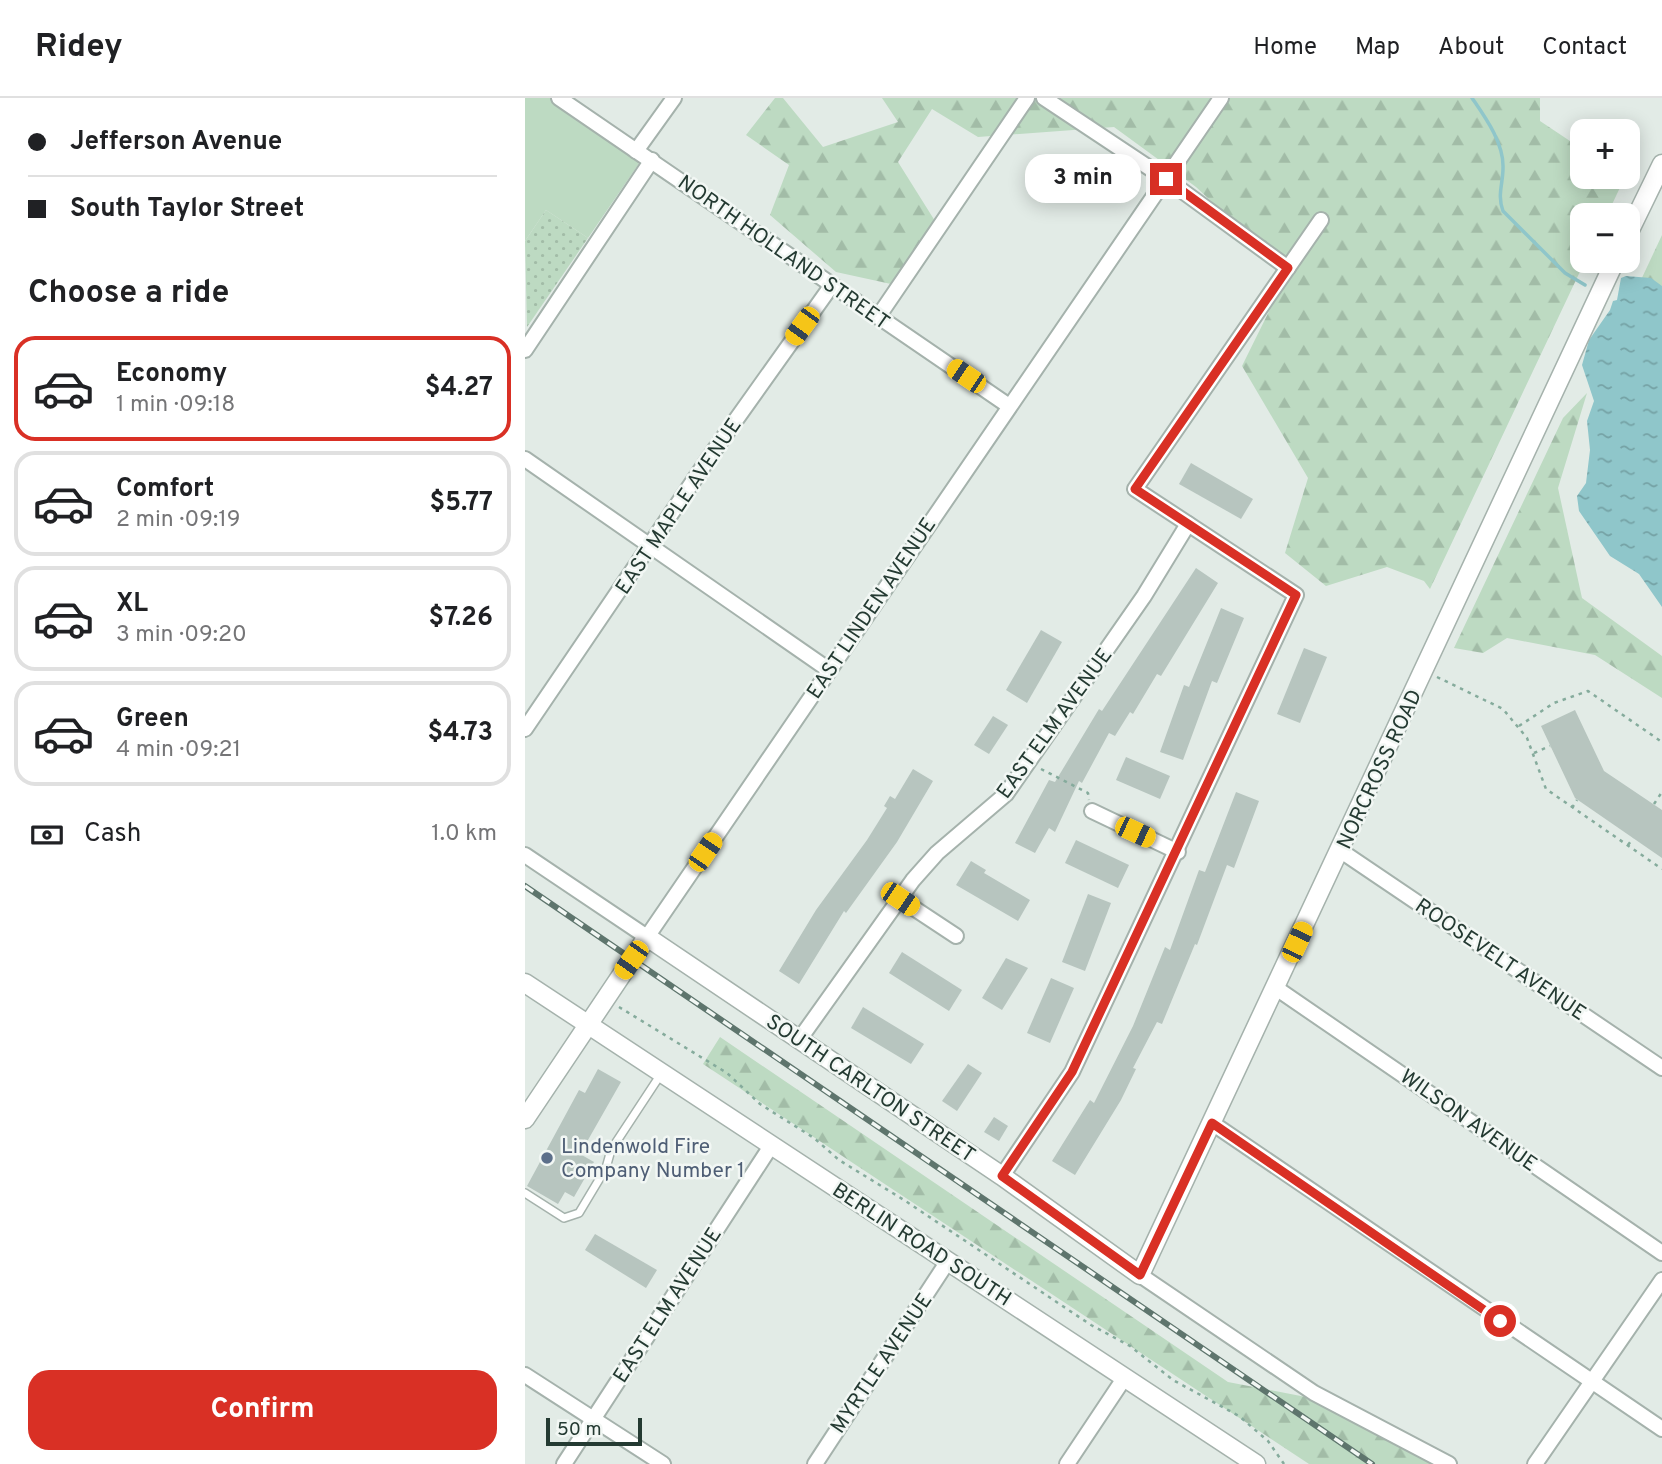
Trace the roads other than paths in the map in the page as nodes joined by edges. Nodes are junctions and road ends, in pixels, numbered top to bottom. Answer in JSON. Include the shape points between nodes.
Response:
{"nodes":[{"id":1,"x":559,"y":98,"type":"edge"},
{"id":2,"x":674,"y":98,"type":"edge"},
{"id":3,"x":1027,"y":98,"type":"edge"},
{"id":4,"x":1044,"y":98,"type":"edge"},
{"id":5,"x":1221,"y":98,"type":"edge"},
{"id":6,"x":636,"y":151,"type":"junction"},
{"id":7,"x":1662,"y":151,"type":"edge"},
{"id":8,"x":652,"y":160,"type":"junction"},
{"id":9,"x":1662,"y":165,"type":"edge"},
{"id":10,"x":1166,"y":179,"type":"junction"},
{"id":11,"x":1640,"y":210,"type":"edge"},
{"id":12,"x":1321,"y":219,"type":"dead end"},
{"id":13,"x":1288,"y":268,"type":"junction"},
{"id":14,"x":1609,"y":273,"type":"edge"},
{"id":15,"x":832,"y":285,"type":"junction"},
{"id":16,"x":879,"y":317,"type":"junction"},
{"id":17,"x":525,"y":350,"type":"edge"},
{"id":18,"x":1009,"y":406,"type":"junction"},
{"id":19,"x":525,"y":459,"type":"edge"},
{"id":20,"x":1188,"y":524,"type":"junction"},
{"id":21,"x":650,"y":545,"type":"junction"},
{"id":22,"x":829,"y":670,"type":"junction"},
{"id":23,"x":525,"y":729,"type":"edge"},
{"id":24,"x":1092,"y":811,"type":"road end"},
{"id":25,"x":1341,"y":851,"type":"junction"},
{"id":26,"x":1178,"y":852,"type":"junction"},
{"id":27,"x":525,"y":855,"type":"edge"},
{"id":28,"x":900,"y":899,"type":"junction"},
{"id":29,"x":956,"y":936,"type":"dead end"},
{"id":30,"x":647,"y":937,"type":"junction"},
{"id":31,"x":525,"y":983,"type":"edge"},
{"id":32,"x":1276,"y":988,"type":"junction"},
{"id":33,"x":587,"y":1024,"type":"junction"},
{"id":34,"x":799,"y":1040,"type":"junction"},
{"id":35,"x":1662,"y":1068,"type":"edge"},
{"id":36,"x":661,"y":1074,"type":"junction"},
{"id":37,"x":525,"y":1119,"type":"edge"},
{"id":38,"x":1212,"y":1123,"type":"junction"},
{"id":39,"x":771,"y":1146,"type":"junction"},
{"id":40,"x":1002,"y":1176,"type":"junction"},
{"id":41,"x":525,"y":1193,"type":"edge"},
{"id":42,"x":1662,"y":1253,"type":"edge"},
{"id":43,"x":949,"y":1261,"type":"junction"},
{"id":44,"x":1140,"y":1275,"type":"junction"},
{"id":45,"x":1662,"y":1280,"type":"edge"},
{"id":46,"x":525,"y":1375,"type":"edge"},
{"id":47,"x":1125,"y":1377,"type":"junction"},
{"id":48,"x":1591,"y":1381,"type":"junction"},
{"id":49,"x":594,"y":1419,"type":"junction"},
{"id":50,"x":1662,"y":1429,"type":"edge"},
{"id":51,"x":563,"y":1464,"type":"edge"},
{"id":52,"x":663,"y":1464,"type":"edge"},
{"id":53,"x":815,"y":1464,"type":"edge"},
{"id":54,"x":1067,"y":1464,"type":"edge"},
{"id":55,"x":1256,"y":1464,"type":"edge"},
{"id":56,"x":1449,"y":1464,"type":"edge"},
{"id":57,"x":1535,"y":1464,"type":"edge"}],
"edges":[{"from":1,"to":6,"type":"street","name":"NORTH HOLLAND STREET"},
{"from":2,"to":6,"type":"street"},
{"from":3,"to":16,"type":"street"},
{"from":4,"to":10,"type":"street"},
{"from":5,"to":10,"type":"street","name":"EAST LINDEN AVENUE"},
{"from":6,"to":8,"type":"street","name":"NORTH HOLLAND STREET"},
{"from":7,"to":9,"type":"street"},
{"from":8,"to":15,"type":"street","name":"NORTH HOLLAND STREET"},
{"from":8,"to":17,"type":"street"},
{"from":9,"to":11,"type":"street"},
{"from":10,"to":13,"type":"street"},
{"from":10,"to":18,"type":"street","name":"EAST LINDEN AVENUE"},
{"from":12,"to":13,"type":"street"},
{"from":13,"to":20,"type":"street","via":[[1135,489]]},
{"from":14,"to":25,"type":"street","name":"NORCROSS ROAD"},
{"from":15,"to":16,"type":"street","name":"NORTH HOLLAND STREET"},
{"from":15,"to":21,"type":"street","name":"EAST MAPLE AVENUE"},
{"from":16,"to":18,"type":"street","name":"NORTH HOLLAND STREET"},
{"from":18,"to":22,"type":"street","name":"EAST LINDEN AVENUE"},
{"from":19,"to":21,"type":"street"},
{"from":20,"to":26,"type":"street","via":[[1296,595]]},
{"from":20,"to":28,"type":"street","name":"EAST ELM AVENUE","via":[[1144,596],[1006,794],[937,853]]},
{"from":21,"to":22,"type":"street"},
{"from":21,"to":23,"type":"street","name":"EAST MAPLE AVENUE"},
{"from":22,"to":30,"type":"street","name":"EAST LINDEN AVENUE"},
{"from":24,"to":26,"type":"street"},
{"from":25,"to":32,"type":"street","name":"NORCROSS ROAD"},
{"from":25,"to":35,"type":"street","name":"ROOSEVELT AVENUE"},
{"from":26,"to":40,"type":"street","via":[[1072,1072]]},
{"from":27,"to":30,"type":"street"},
{"from":28,"to":29,"type":"street"},
{"from":28,"to":34,"type":"street","name":"EAST ELM AVENUE"},
{"from":30,"to":33,"type":"street","name":"EAST LINDEN AVENUE"},
{"from":30,"to":34,"type":"street","name":"SOUTH CARLTON STREET"},
{"from":31,"to":33,"type":"street","name":"BERLIN ROAD SOUTH"},
{"from":32,"to":38,"type":"street","name":"NORCROSS ROAD"},
{"from":32,"to":42,"type":"street","name":"WILSON AVENUE"},
{"from":33,"to":36,"type":"street","name":"BERLIN ROAD SOUTH"},
{"from":33,"to":37,"type":"street","name":"EAST LINDEN AVENUE"},
{"from":34,"to":40,"type":"street","name":"SOUTH CARLTON STREET"},
{"from":36,"to":39,"type":"street","name":"BERLIN ROAD SOUTH"},
{"from":36,"to":41,"type":"lane","via":[[611,1150],[606,1168],[579,1213],[564,1218]]},
{"from":38,"to":44,"type":"street","name":"NORCROSS ROAD"},
{"from":38,"to":48,"type":"street"},
{"from":39,"to":43,"type":"street","name":"BERLIN ROAD SOUTH"},
{"from":39,"to":49,"type":"street","name":"EAST ELM AVENUE"},
{"from":40,"to":44,"type":"street","name":"SOUTH CARLTON STREET"},
{"from":43,"to":47,"type":"street","name":"BERLIN ROAD SOUTH"},
{"from":43,"to":53,"type":"street","name":"MYRTLE AVENUE"},
{"from":44,"to":56,"type":"street","name":"SOUTH CARLTON STREET","via":[[1314,1393]]},
{"from":45,"to":48,"type":"street"},
{"from":46,"to":49,"type":"street"},
{"from":47,"to":54,"type":"street"},
{"from":47,"to":55,"type":"street","name":"BERLIN ROAD SOUTH"},
{"from":48,"to":50,"type":"street"},
{"from":48,"to":57,"type":"street"},
{"from":49,"to":51,"type":"street","name":"EAST ELM AVENUE"},
{"from":49,"to":52,"type":"street"}]}
